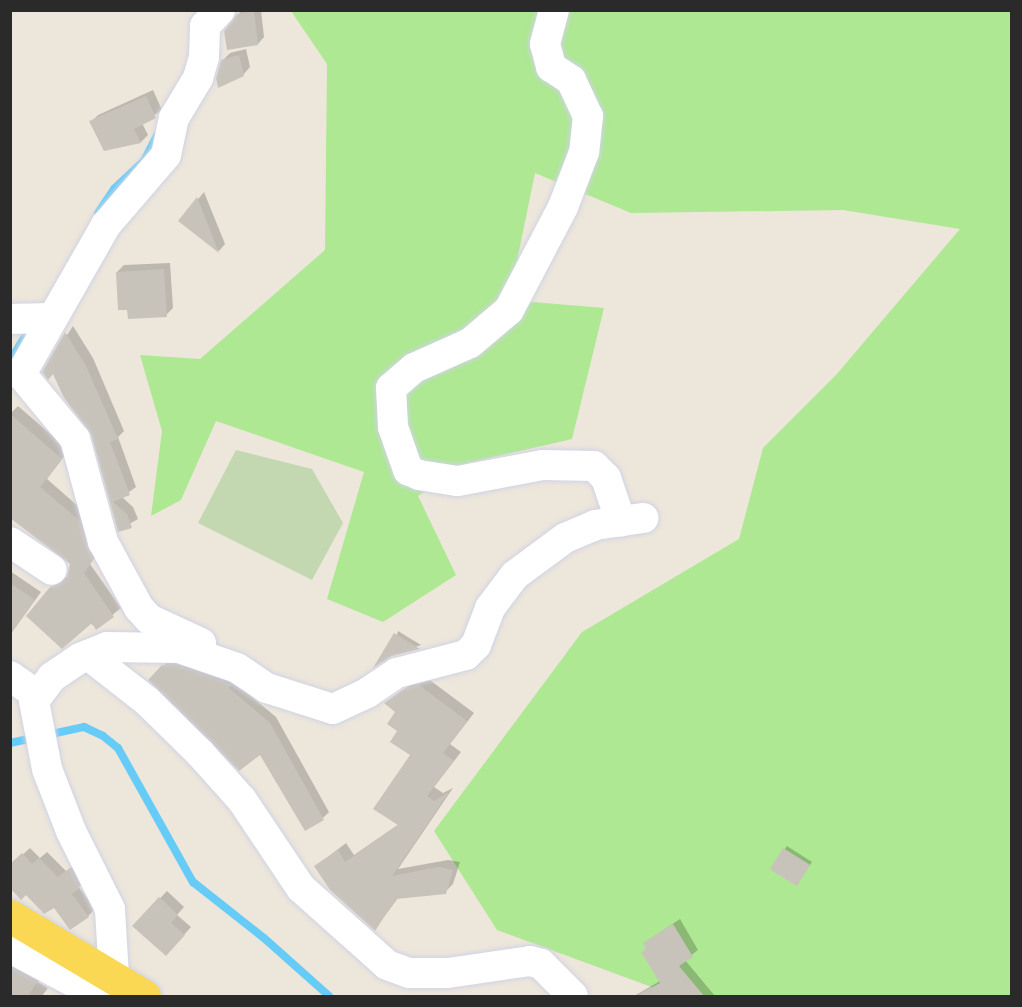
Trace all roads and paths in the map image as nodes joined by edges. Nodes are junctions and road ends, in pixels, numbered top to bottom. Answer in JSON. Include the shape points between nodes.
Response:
{"nodes":[{"id":1,"x":220,"y":10,"type":"edge"},
{"id":2,"x":554,"y":10,"type":"edge"},
{"id":3,"x":15,"y":318,"type":"edge"},
{"id":4,"x":50,"y":318,"type":"junction"},
{"id":5,"x":10,"y":542,"type":"edge"},
{"id":6,"x":52,"y":570,"type":"dead end"},
{"id":7,"x":88,"y":655,"type":"junction"},
{"id":8,"x":237,"y":668,"type":"junction"},
{"id":9,"x":10,"y":676,"type":"edge"},
{"id":10,"x":36,"y":694,"type":"junction"},
{"id":11,"x":10,"y":916,"type":"edge"},
{"id":12,"x":10,"y":948,"type":"edge"},
{"id":13,"x":107,"y":987,"type":"edge"},
{"id":14,"x":144,"y":996,"type":"edge"},
{"id":15,"x":573,"y":996,"type":"edge"}],
"edges":[{"from":1,"to":4,"type":"street","via":[[205,26],[204,57],[198,78],[174,118],[166,155],[106,225]]},
{"from":2,"to":8,"type":"street","via":[[544,44],[550,67],[572,80],[588,116],[584,152],[563,207],[509,310],[470,343],[414,368],[391,388],[393,427],[408,470],[419,475],[458,481],[543,465],[594,466],[632,520],[575,534],[538,555],[515,575],[490,608],[476,645],[466,655],[397,673],[333,709],[267,688]]},
{"from":3,"to":4,"type":"street"},
{"from":4,"to":8,"type":"street","via":[[21,374],[75,439],[94,516],[123,579],[149,619],[218,650]]},
{"from":5,"to":6,"type":"street"},
{"from":7,"to":8,"type":"street","via":[[107,647],[179,648]]},
{"from":7,"to":10,"type":"street","via":[[52,677]]},
{"from":7,"to":15,"type":"street","via":[[147,701],[200,753],[242,800],[302,888],[387,965],[409,973],[447,973],[530,961],[541,964]]},
{"from":9,"to":10,"type":"street"},
{"from":10,"to":13,"type":"street","via":[[41,738],[70,831],[110,909]]},
{"from":11,"to":13,"type":"main road"},
{"from":12,"to":13,"type":"street"},
{"from":13,"to":14,"type":"main road"}]}
